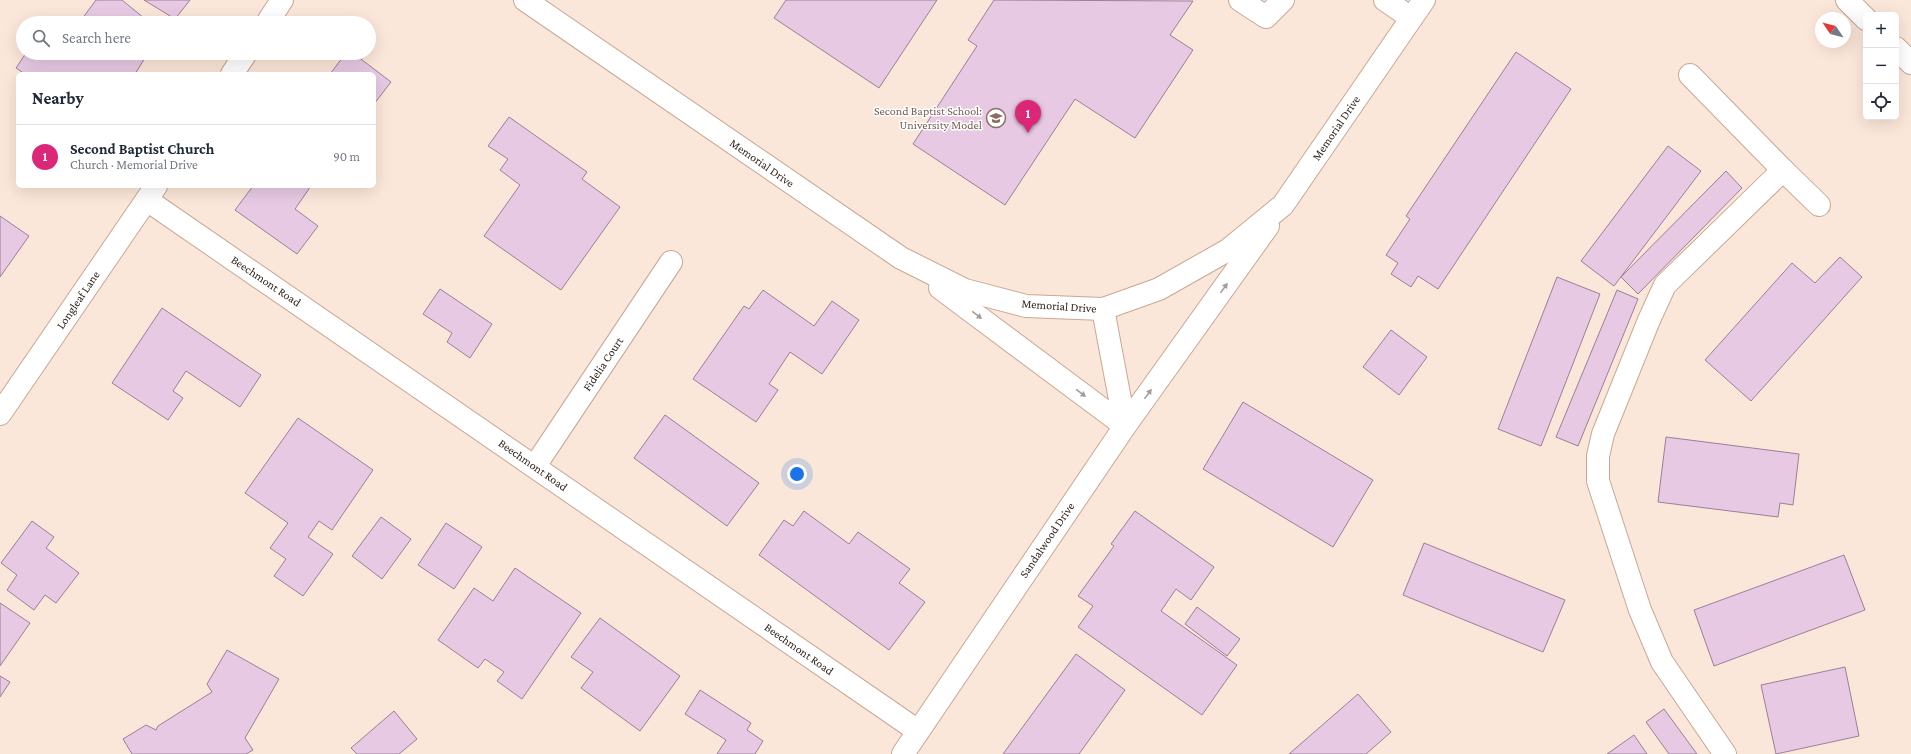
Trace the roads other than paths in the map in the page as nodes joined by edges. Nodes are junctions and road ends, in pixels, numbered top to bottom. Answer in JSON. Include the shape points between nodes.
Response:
{"nodes":[{"id":1,"x":282,"y":0,"type":"edge"},
{"id":2,"x":525,"y":0,"type":"edge"},
{"id":3,"x":1240,"y":0,"type":"edge"},
{"id":4,"x":1283,"y":0,"type":"edge"},
{"id":5,"x":1385,"y":0,"type":"edge"},
{"id":6,"x":1424,"y":0,"type":"edge"},
{"id":7,"x":1847,"y":0,"type":"edge"},
{"id":8,"x":272,"y":16,"type":"edge"},
{"id":9,"x":1863,"y":16,"type":"edge"},
{"id":10,"x":1411,"y":18,"type":"junction"},
{"id":11,"x":1899,"y":51,"type":"edge"},
{"id":12,"x":241,"y":60,"type":"edge"},
{"id":13,"x":1911,"y":63,"type":"edge"},
{"id":14,"x":233,"y":72,"type":"edge"},
{"id":15,"x":1690,"y":75,"type":"dead end"},
{"id":16,"x":1783,"y":170,"type":"junction"},
{"id":17,"x":152,"y":193,"type":"edge"},
{"id":18,"x":1283,"y":205,"type":"junction"},
{"id":19,"x":1818,"y":205,"type":"dead end"},
{"id":20,"x":901,"y":258,"type":"junction"},
{"id":21,"x":672,"y":262,"type":"dead end"},
{"id":22,"x":1103,"y":309,"type":"junction"},
{"id":23,"x":0,"y":414,"type":"edge"},
{"id":24,"x":1125,"y":426,"type":"junction"},
{"id":25,"x":535,"y":466,"type":"junction"},
{"id":26,"x":918,"y":731,"type":"junction"},
{"id":27,"x":903,"y":754,"type":"edge"},
{"id":28,"x":1725,"y":754,"type":"edge"}],
"edges":[{"from":1,"to":8,"type":"street"},
{"from":2,"to":20,"type":"street","name":"Memorial Drive"},
{"from":3,"to":4,"type":"street","via":[[1266,17]]},
{"from":5,"to":10,"type":"street"},
{"from":6,"to":10,"type":"street","name":"Memorial Drive"},
{"from":7,"to":9,"type":"street"},
{"from":10,"to":18,"type":"street","name":"Memorial Drive"},
{"from":11,"to":13,"type":"street"},
{"from":12,"to":14,"type":"street"},
{"from":15,"to":16,"type":"street"},
{"from":16,"to":19,"type":"street"},
{"from":16,"to":28,"type":"street","via":[[1665,285],[1606,427],[1598,456],[1598,481],[1640,610],[1660,656]]},
{"from":17,"to":23,"type":"street","name":"Longleaf Lane"},
{"from":17,"to":25,"type":"street","name":"Beechmont Road"},
{"from":18,"to":22,"type":"street","name":"Memorial Drive","via":[[1228,250],[1159,289]]},
{"from":24,"to":18,"type":"street","name":"Sandalwood Drive","one_way":true},
{"from":20,"to":22,"type":"street","name":"Memorial Drive","via":[[965,290],[1026,306]]},
{"from":20,"to":24,"type":"street","one_way":true},
{"from":21,"to":25,"type":"street","name":"Fidelia Court"},
{"from":22,"to":24,"type":"street"},
{"from":24,"to":26,"type":"street","name":"Sandalwood Drive"},
{"from":25,"to":26,"type":"street","name":"Beechmont Road"},
{"from":26,"to":27,"type":"street","name":"Sandalwood Drive"}]}
